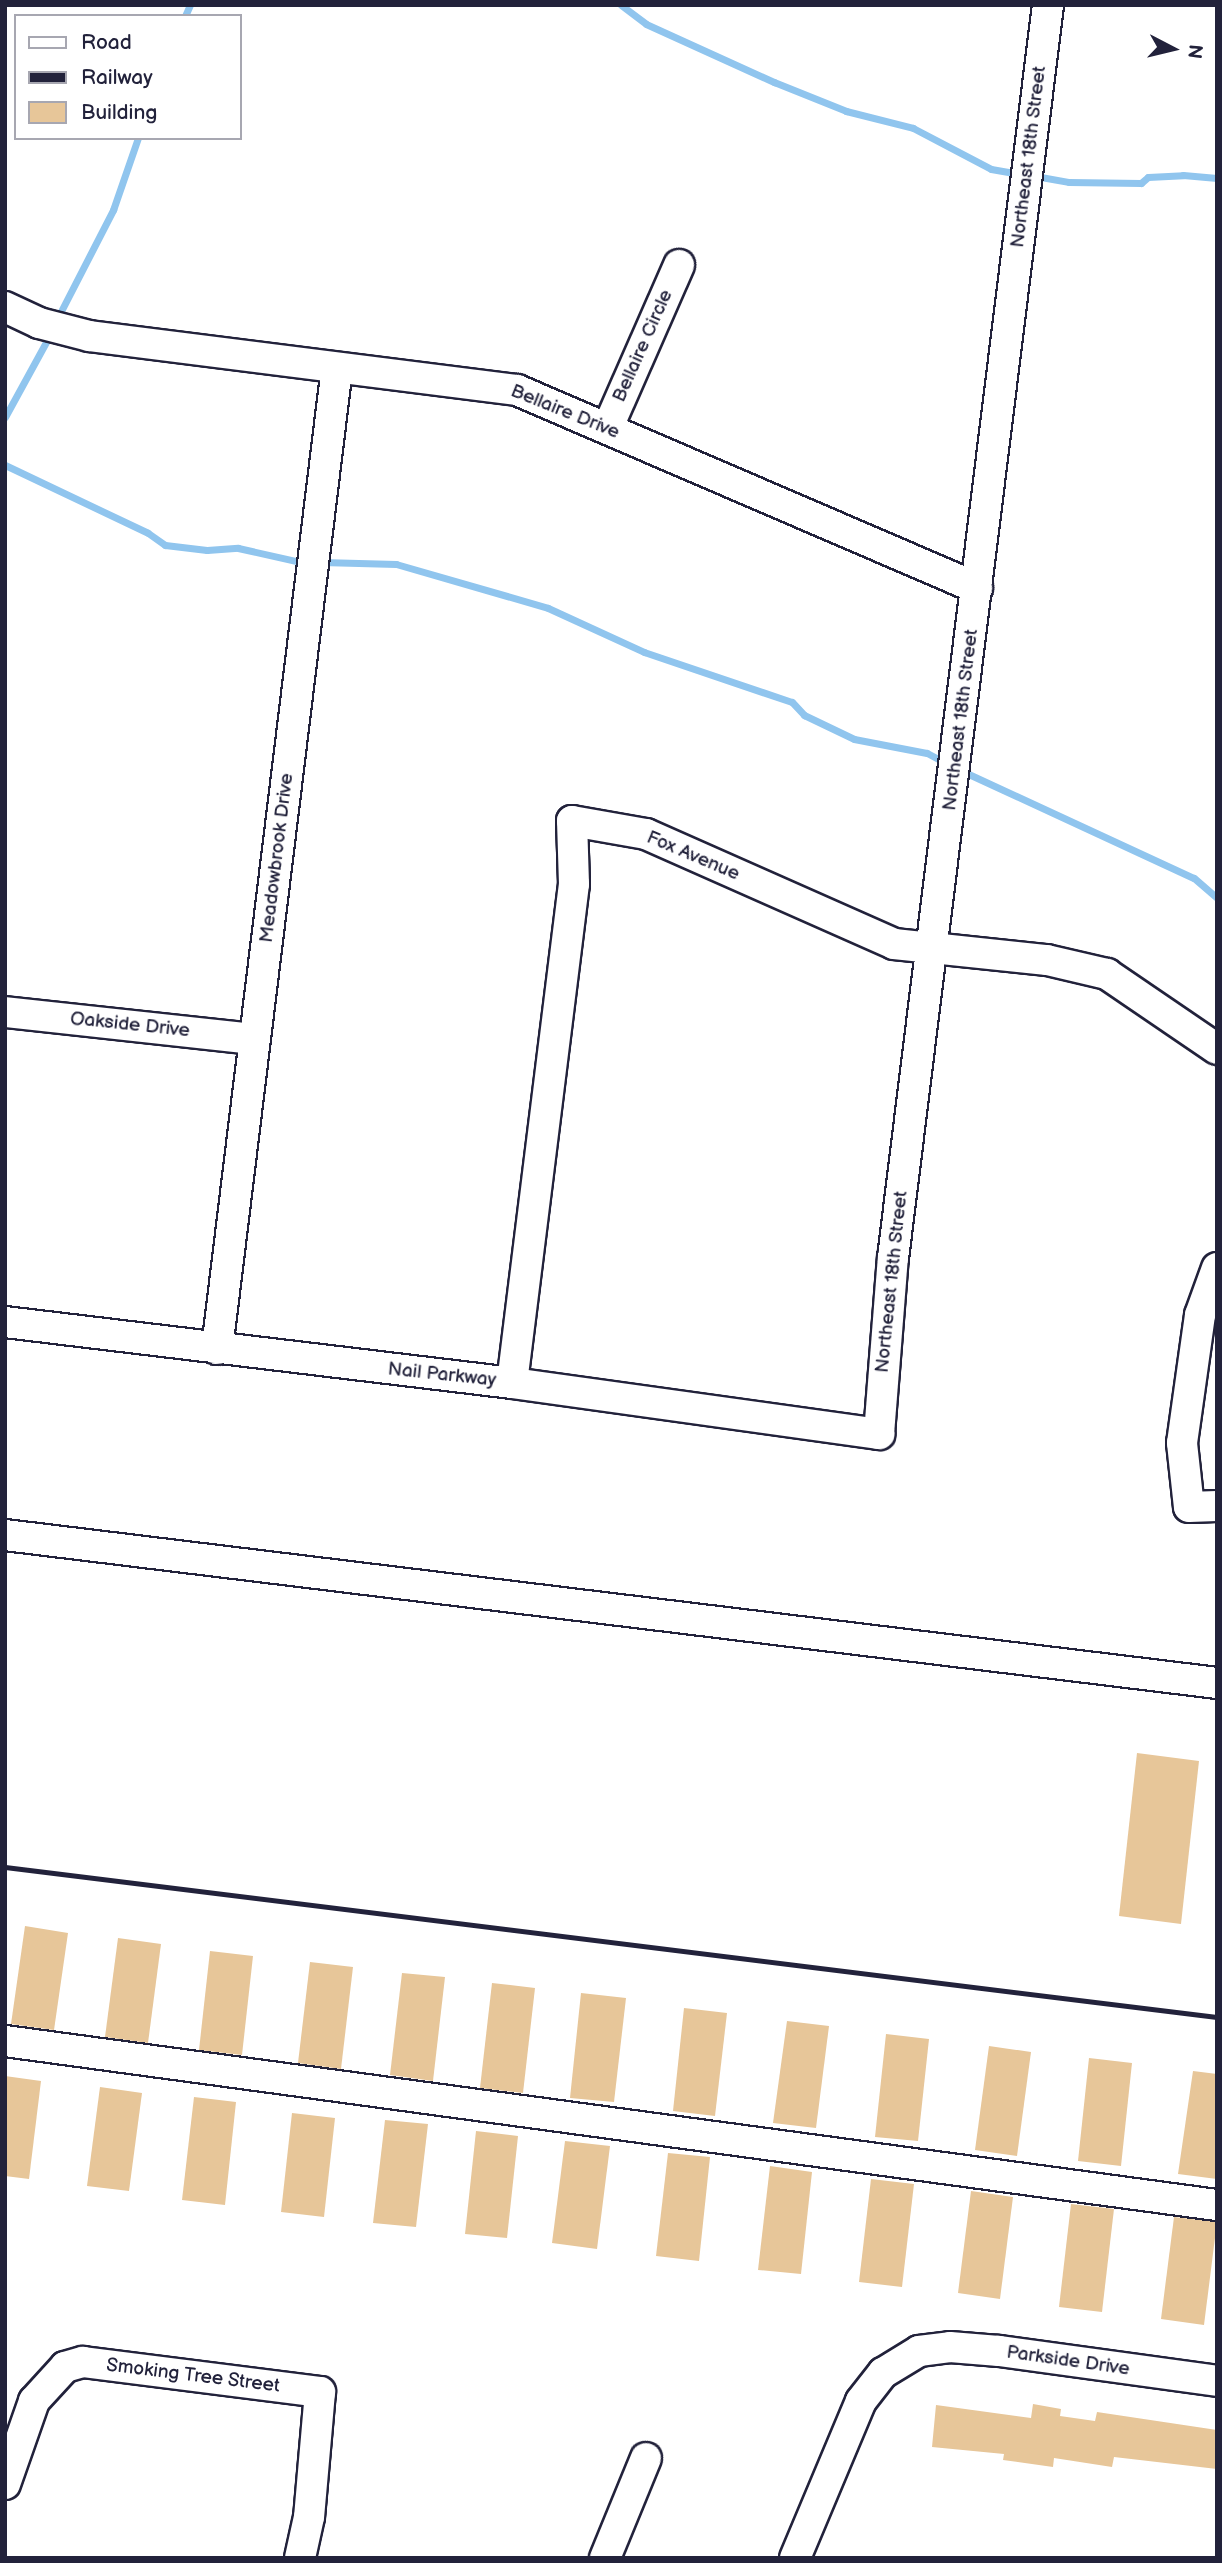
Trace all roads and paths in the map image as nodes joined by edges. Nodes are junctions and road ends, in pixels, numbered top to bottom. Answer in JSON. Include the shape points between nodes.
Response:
{"nodes":[{"id":1,"x":1042,"y":7,"type":"edge"},
{"id":2,"x":679,"y":265,"type":"dead end"},
{"id":3,"x":5,"y":307,"type":"edge"},
{"id":4,"x":337,"y":368,"type":"junction"},
{"id":5,"x":608,"y":427,"type":"junction"},
{"id":6,"x":977,"y":587,"type":"junction"},
{"id":7,"x":933,"y":949,"type":"junction"},
{"id":8,"x":5,"y":1012,"type":"edge"},
{"id":9,"x":255,"y":1039,"type":"junction"},
{"id":10,"x":1217,"y":1049,"type":"edge"},
{"id":11,"x":1217,"y":1268,"type":"edge"},
{"id":12,"x":5,"y":1322,"type":"edge"},
{"id":13,"x":216,"y":1349,"type":"junction"},
{"id":14,"x":512,"y":1383,"type":"junction"},
{"id":15,"x":879,"y":1434,"type":"joint"},
{"id":16,"x":1203,"y":1506,"type":"edge"},
{"id":17,"x":5,"y":1535,"type":"edge"},
{"id":18,"x":1217,"y":1683,"type":"edge"},
{"id":19,"x":5,"y":2041,"type":"edge"},
{"id":20,"x":1217,"y":2205,"type":"edge"},
{"id":21,"x":1217,"y":2381,"type":"edge"},
{"id":22,"x":15,"y":2424,"type":"edge"},
{"id":23,"x":646,"y":2458,"type":"dead end"},
{"id":24,"x":5,"y":2484,"type":"edge"},
{"id":25,"x":300,"y":2558,"type":"edge"},
{"id":26,"x":605,"y":2558,"type":"edge"},
{"id":27,"x":795,"y":2558,"type":"edge"}],
"edges":[{"from":1,"to":6,"type":"street","name":"Northeast 18th Street","via":[[1029,158]]},
{"from":2,"to":5,"type":"street","name":"Bellaire Circle"},
{"from":3,"to":4,"type":"street","name":"Bellaire Drive","via":[[39,323],[89,337]]},
{"from":4,"to":5,"type":"street","name":"Bellaire Drive","via":[[502,387]]},
{"from":4,"to":9,"type":"street","name":"Meadowbrook Drive"},
{"from":5,"to":6,"type":"street","name":"Bellaire Drive"},
{"from":6,"to":7,"type":"street","name":"Northeast 18th Street"},
{"from":7,"to":10,"type":"street","name":"Fox Avenue","via":[[1046,960],[1107,974]]},
{"from":7,"to":14,"type":"street","name":"Fox Avenue","via":[[884,940],[646,834],[572,821],[574,884]]},
{"from":7,"to":15,"type":"street","name":"Northeast 18th Street","via":[[893,1258]]},
{"from":8,"to":9,"type":"street","name":"Oakside Drive"},
{"from":9,"to":13,"type":"street","name":"Meadowbrook Drive"},
{"from":11,"to":16,"type":"street","via":[[1200,1315],[1184,1430]]},
{"from":12,"to":13,"type":"street","name":"Nail Parkway"},
{"from":13,"to":14,"type":"street","name":"Nail Parkway"},
{"from":14,"to":15,"type":"street","name":"Nail Parkway"},
{"from":17,"to":18,"type":"street"},
{"from":19,"to":20,"type":"street"},
{"from":21,"to":27,"type":"street","name":"Parkside Drive","via":[[999,2351],[950,2347],[919,2351],[883,2372],[861,2401]]},
{"from":22,"to":24,"type":"street"},
{"from":22,"to":25,"type":"street","name":"Smoking Tree Street","via":[[44,2385],[65,2367],[83,2362],[320,2392],[311,2504]]},
{"from":23,"to":26,"type":"street"}]}
